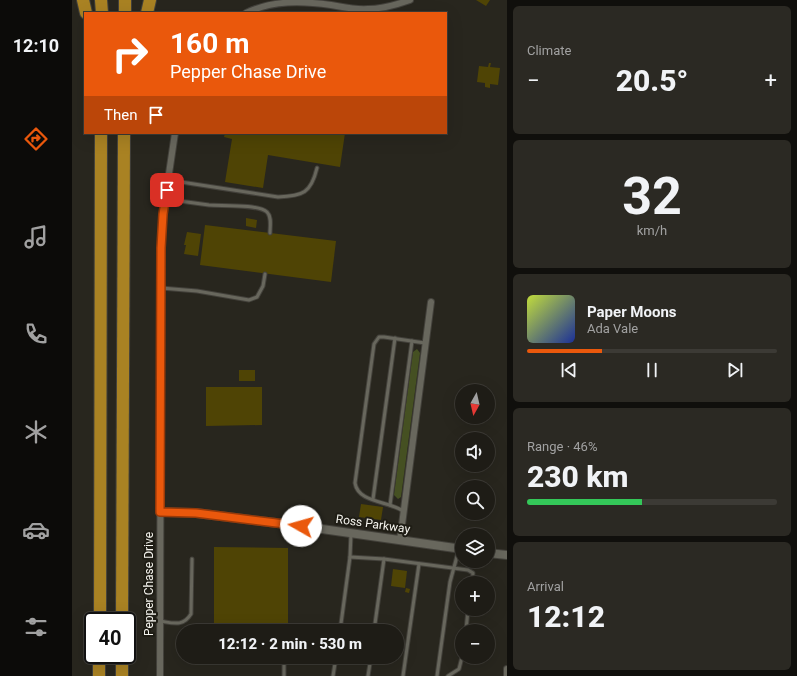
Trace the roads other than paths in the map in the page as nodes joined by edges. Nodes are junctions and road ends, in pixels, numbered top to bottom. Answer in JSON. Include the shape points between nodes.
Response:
{"nodes":[{"id":1,"x":83,"y":0,"type":"edge"},
{"id":2,"x":102,"y":0,"type":"edge"},
{"id":3,"x":124,"y":0,"type":"edge"},
{"id":4,"x":150,"y":0,"type":"edge"},
{"id":5,"x":410,"y":0,"type":"edge"},
{"id":6,"x":86,"y":12,"type":"edge"},
{"id":7,"x":102,"y":12,"type":"edge"},
{"id":8,"x":124,"y":12,"type":"edge"},
{"id":9,"x":147,"y":12,"type":"edge"},
{"id":10,"x":249,"y":12,"type":"edge"},
{"id":11,"x":95,"y":134,"type":"edge"},
{"id":12,"x":101,"y":134,"type":"edge"},
{"id":13,"x":124,"y":134,"type":"edge"},
{"id":14,"x":132,"y":134,"type":"edge"},
{"id":15,"x":175,"y":134,"type":"edge"},
{"id":16,"x":317,"y":168,"type":"dead end"},
{"id":17,"x":168,"y":180,"type":"junction"},
{"id":18,"x":124,"y":181,"type":"junction"},
{"id":19,"x":165,"y":199,"type":"junction"},
{"id":20,"x":270,"y":233,"type":"dead end"},
{"id":21,"x":264,"y":274,"type":"dead end"},
{"id":22,"x":161,"y":288,"type":"junction"},
{"id":23,"x":431,"y":302,"type":"dead end"},
{"id":24,"x":100,"y":308,"type":"junction"},
{"id":25,"x":395,"y":338,"type":"junction"},
{"id":26,"x":412,"y":341,"type":"junction"},
{"id":27,"x":425,"y":343,"type":"junction"},
{"id":28,"x":373,"y":499,"type":"junction"},
{"id":29,"x":390,"y":505,"type":"junction"},
{"id":30,"x":403,"y":511,"type":"junction"},
{"id":31,"x":160,"y":512,"type":"junction"},
{"id":32,"x":351,"y":533,"type":"junction"},
{"id":33,"x":400,"y":540,"type":"junction"},
{"id":34,"x":455,"y":548,"type":"edge"},
{"id":35,"x":495,"y":554,"type":"edge"},
{"id":36,"x":507,"y":556,"type":"edge"},
{"id":37,"x":350,"y":557,"type":"junction"},
{"id":38,"x":384,"y":559,"type":"junction"},
{"id":39,"x":192,"y":560,"type":"dead end"},
{"id":40,"x":419,"y":564,"type":"junction"},
{"id":41,"x":455,"y":565,"type":"edge"},
{"id":42,"x":454,"y":568,"type":"junction"},
{"id":43,"x":472,"y":576,"type":"edge"},
{"id":44,"x":100,"y":612,"type":"edge"},
{"id":45,"x":122,"y":612,"type":"edge"},
{"id":46,"x":160,"y":621,"type":"junction"},
{"id":47,"x":341,"y":624,"type":"edge"},
{"id":48,"x":375,"y":624,"type":"edge"},
{"id":49,"x":99,"y":664,"type":"edge"},
{"id":50,"x":122,"y":664,"type":"edge"},
{"id":51,"x":284,"y":664,"type":"edge"},
{"id":52,"x":335,"y":664,"type":"edge"},
{"id":53,"x":370,"y":664,"type":"edge"},
{"id":54,"x":460,"y":664,"type":"edge"},
{"id":55,"x":507,"y":669,"type":"edge"},
{"id":56,"x":99,"y":676,"type":"edge"},
{"id":57,"x":122,"y":676,"type":"edge"},
{"id":58,"x":160,"y":676,"type":"edge"},
{"id":59,"x":284,"y":676,"type":"edge"},
{"id":60,"x":334,"y":676,"type":"edge"},
{"id":61,"x":368,"y":676,"type":"edge"},
{"id":62,"x":403,"y":676,"type":"edge"},
{"id":63,"x":437,"y":676,"type":"edge"},
{"id":64,"x":448,"y":676,"type":"edge"},
{"id":65,"x":507,"y":676,"type":"edge"}],
"edges":[{"from":1,"to":6,"type":"highway"},
{"from":2,"to":7,"type":"highway"},
{"from":3,"to":8,"type":"highway"},
{"from":4,"to":9,"type":"highway"},
{"from":5,"to":10,"type":"street","via":[[366,10],[293,2],[266,6]]},
{"from":11,"to":24,"type":"highway"},
{"from":12,"to":24,"type":"highway"},
{"from":13,"to":18,"type":"highway"},
{"from":14,"to":18,"type":"highway"},
{"from":15,"to":17,"type":"street","name":"Pepper Chase Drive"},
{"from":16,"to":17,"type":"lane","via":[[308,190],[290,197]]},
{"from":17,"to":19,"type":"street","name":"Pepper Chase Drive"},
{"from":18,"to":45,"type":"highway"},
{"from":19,"to":20,"type":"lane","via":[[260,209],[267,212],[270,217]]},
{"from":19,"to":22,"type":"street","name":"Pepper Chase Drive"},
{"from":21,"to":22,"type":"lane","via":[[261,291],[257,297],[249,300],[198,291]]},
{"from":22,"to":31,"type":"street","name":"Pepper Chase Drive"},
{"from":23,"to":27,"type":"street"},
{"from":24,"to":44,"type":"highway"},
{"from":25,"to":26,"type":"lane"},
{"from":25,"to":28,"type":"lane"},
{"from":25,"to":28,"type":"lane","via":[[384,337],[376,340],[370,368],[355,483],[360,494]]},
{"from":26,"to":27,"type":"lane"},
{"from":26,"to":29,"type":"lane"},
{"from":27,"to":30,"type":"street"},
{"from":28,"to":29,"type":"lane"},
{"from":29,"to":30,"type":"lane"},
{"from":30,"to":33,"type":"street"},
{"from":31,"to":32,"type":"street","name":"Ross Parkway","via":[[196,513]]},
{"from":31,"to":46,"type":"street","name":"Pepper Chase Drive"},
{"from":32,"to":33,"type":"street","name":"Ross Parkway"},
{"from":32,"to":37,"type":"lane"},
{"from":33,"to":34,"type":"street","name":"Ross Parkway"},
{"from":35,"to":36,"type":"street"},
{"from":37,"to":38,"type":"lane"},
{"from":37,"to":47,"type":"lane"},
{"from":38,"to":40,"type":"lane"},
{"from":38,"to":48,"type":"lane"},
{"from":39,"to":46,"type":"lane","via":[[191,614],[187,621],[180,623]]},
{"from":40,"to":42,"type":"lane"},
{"from":40,"to":62,"type":"lane"},
{"from":41,"to":42,"type":"lane"},
{"from":42,"to":43,"type":"lane","via":[[468,570]]},
{"from":42,"to":63,"type":"lane"},
{"from":46,"to":58,"type":"street","name":"Pepper Chase Drive"},
{"from":49,"to":56,"type":"highway"},
{"from":50,"to":57,"type":"highway"},
{"from":51,"to":59,"type":"lane"},
{"from":52,"to":60,"type":"lane"},
{"from":53,"to":61,"type":"lane"},
{"from":54,"to":64,"type":"lane","via":[[459,669]]},
{"from":55,"to":65,"type":"street"}]}
